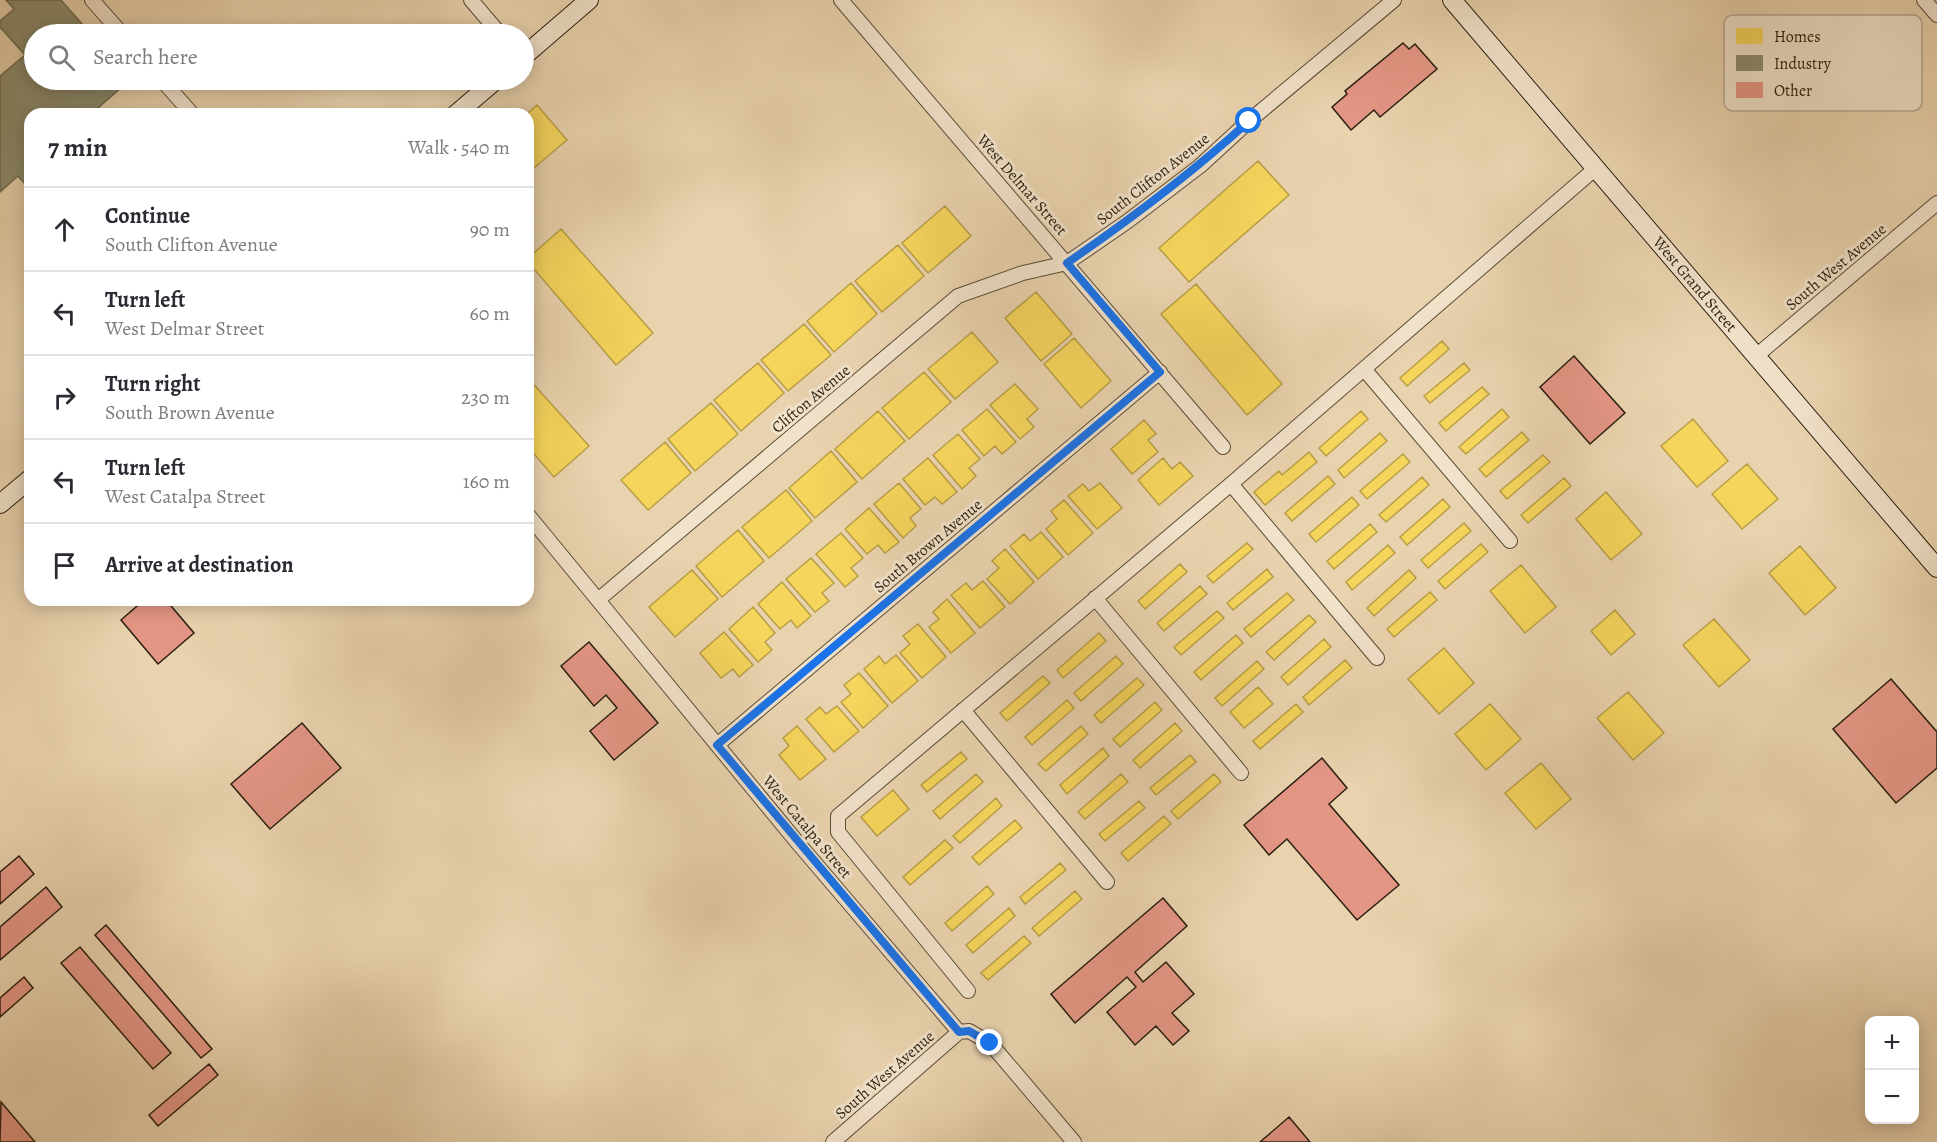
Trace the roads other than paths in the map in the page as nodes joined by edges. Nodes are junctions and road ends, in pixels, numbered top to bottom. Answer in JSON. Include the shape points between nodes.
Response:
{"nodes":[{"id":1,"x":92,"y":0,"type":"edge"},
{"id":2,"x":471,"y":0,"type":"edge"},
{"id":3,"x":589,"y":0,"type":"edge"},
{"id":4,"x":841,"y":0,"type":"edge"},
{"id":5,"x":1394,"y":0,"type":"edge"},
{"id":6,"x":1452,"y":0,"type":"edge"},
{"id":7,"x":1924,"y":0,"type":"edge"},
{"id":8,"x":1937,"y":15,"type":"edge"},
{"id":9,"x":113,"y":24,"type":"edge"},
{"id":10,"x":491,"y":24,"type":"edge"},
{"id":11,"x":534,"y":47,"type":"edge"},
{"id":12,"x":171,"y":90,"type":"edge"},
{"id":13,"x":484,"y":90,"type":"edge"},
{"id":14,"x":187,"y":108,"type":"edge"},
{"id":15,"x":463,"y":108,"type":"edge"},
{"id":16,"x":1596,"y":168,"type":"junction"},
{"id":17,"x":1937,"y":203,"type":"edge"},
{"id":18,"x":1067,"y":263,"type":"junction"},
{"id":19,"x":1756,"y":356,"type":"junction"},
{"id":20,"x":1364,"y":369,"type":"junction"},
{"id":21,"x":1160,"y":372,"type":"junction"},
{"id":22,"x":1223,"y":447,"type":"dead end"},
{"id":23,"x":24,"y":483,"type":"edge"},
{"id":24,"x":1231,"y":484,"type":"junction"},
{"id":25,"x":0,"y":504,"type":"edge"},
{"id":26,"x":534,"y":522,"type":"edge"},
{"id":27,"x":1510,"y":541,"type":"dead end"},
{"id":28,"x":1937,"y":568,"type":"edge"},
{"id":29,"x":1095,"y":598,"type":"junction"},
{"id":30,"x":598,"y":600,"type":"junction"},
{"id":31,"x":1377,"y":658,"type":"dead end"},
{"id":32,"x":963,"y":710,"type":"junction"},
{"id":33,"x":717,"y":745,"type":"junction"},
{"id":34,"x":1241,"y":773,"type":"dead end"},
{"id":35,"x":1107,"y":882,"type":"dead end"},
{"id":36,"x":968,"y":991,"type":"dead end"},
{"id":37,"x":959,"y":1032,"type":"junction"},
{"id":38,"x":833,"y":1142,"type":"edge"},
{"id":39,"x":1074,"y":1142,"type":"edge"}],
"edges":[{"from":1,"to":9,"type":"street"},
{"from":2,"to":10,"type":"street"},
{"from":3,"to":11,"type":"main road"},
{"from":4,"to":18,"type":"street","name":"West Delmar Street"},
{"from":5,"to":18,"type":"street","name":"South Clifton Avenue","via":[[1200,166]]},
{"from":6,"to":16,"type":"main road","name":"West Grand Street"},
{"from":7,"to":8,"type":"street"},
{"from":12,"to":14,"type":"street"},
{"from":13,"to":15,"type":"main road"},
{"from":16,"to":19,"type":"main road","name":"West Grand Street"},
{"from":16,"to":20,"type":"street"},
{"from":17,"to":19,"type":"street","name":"South West Avenue"},
{"from":18,"to":21,"type":"street","name":"West Delmar Street"},
{"from":18,"to":30,"type":"street","name":"Clifton Avenue","via":[[1023,273],[958,296]]},
{"from":19,"to":28,"type":"main road","name":"West Grand Street"},
{"from":20,"to":24,"type":"street"},
{"from":20,"to":27,"type":"street"},
{"from":21,"to":22,"type":"street","name":"West Delmar Street"},
{"from":21,"to":33,"type":"street","name":"South Brown Avenue"},
{"from":23,"to":25,"type":"main road"},
{"from":24,"to":29,"type":"street"},
{"from":24,"to":31,"type":"street"},
{"from":26,"to":30,"type":"street","name":"West Catalpa Street"},
{"from":29,"to":32,"type":"street"},
{"from":29,"to":34,"type":"street"},
{"from":30,"to":33,"type":"street","name":"West Catalpa Street"},
{"from":32,"to":35,"type":"street"},
{"from":32,"to":36,"type":"street","via":[[838,816],[838,832]]},
{"from":33,"to":37,"type":"street","name":"West Catalpa Street"},
{"from":37,"to":38,"type":"street","name":"South West Avenue"},
{"from":37,"to":39,"type":"street","via":[[969,1031],[990,1043]]}]}
